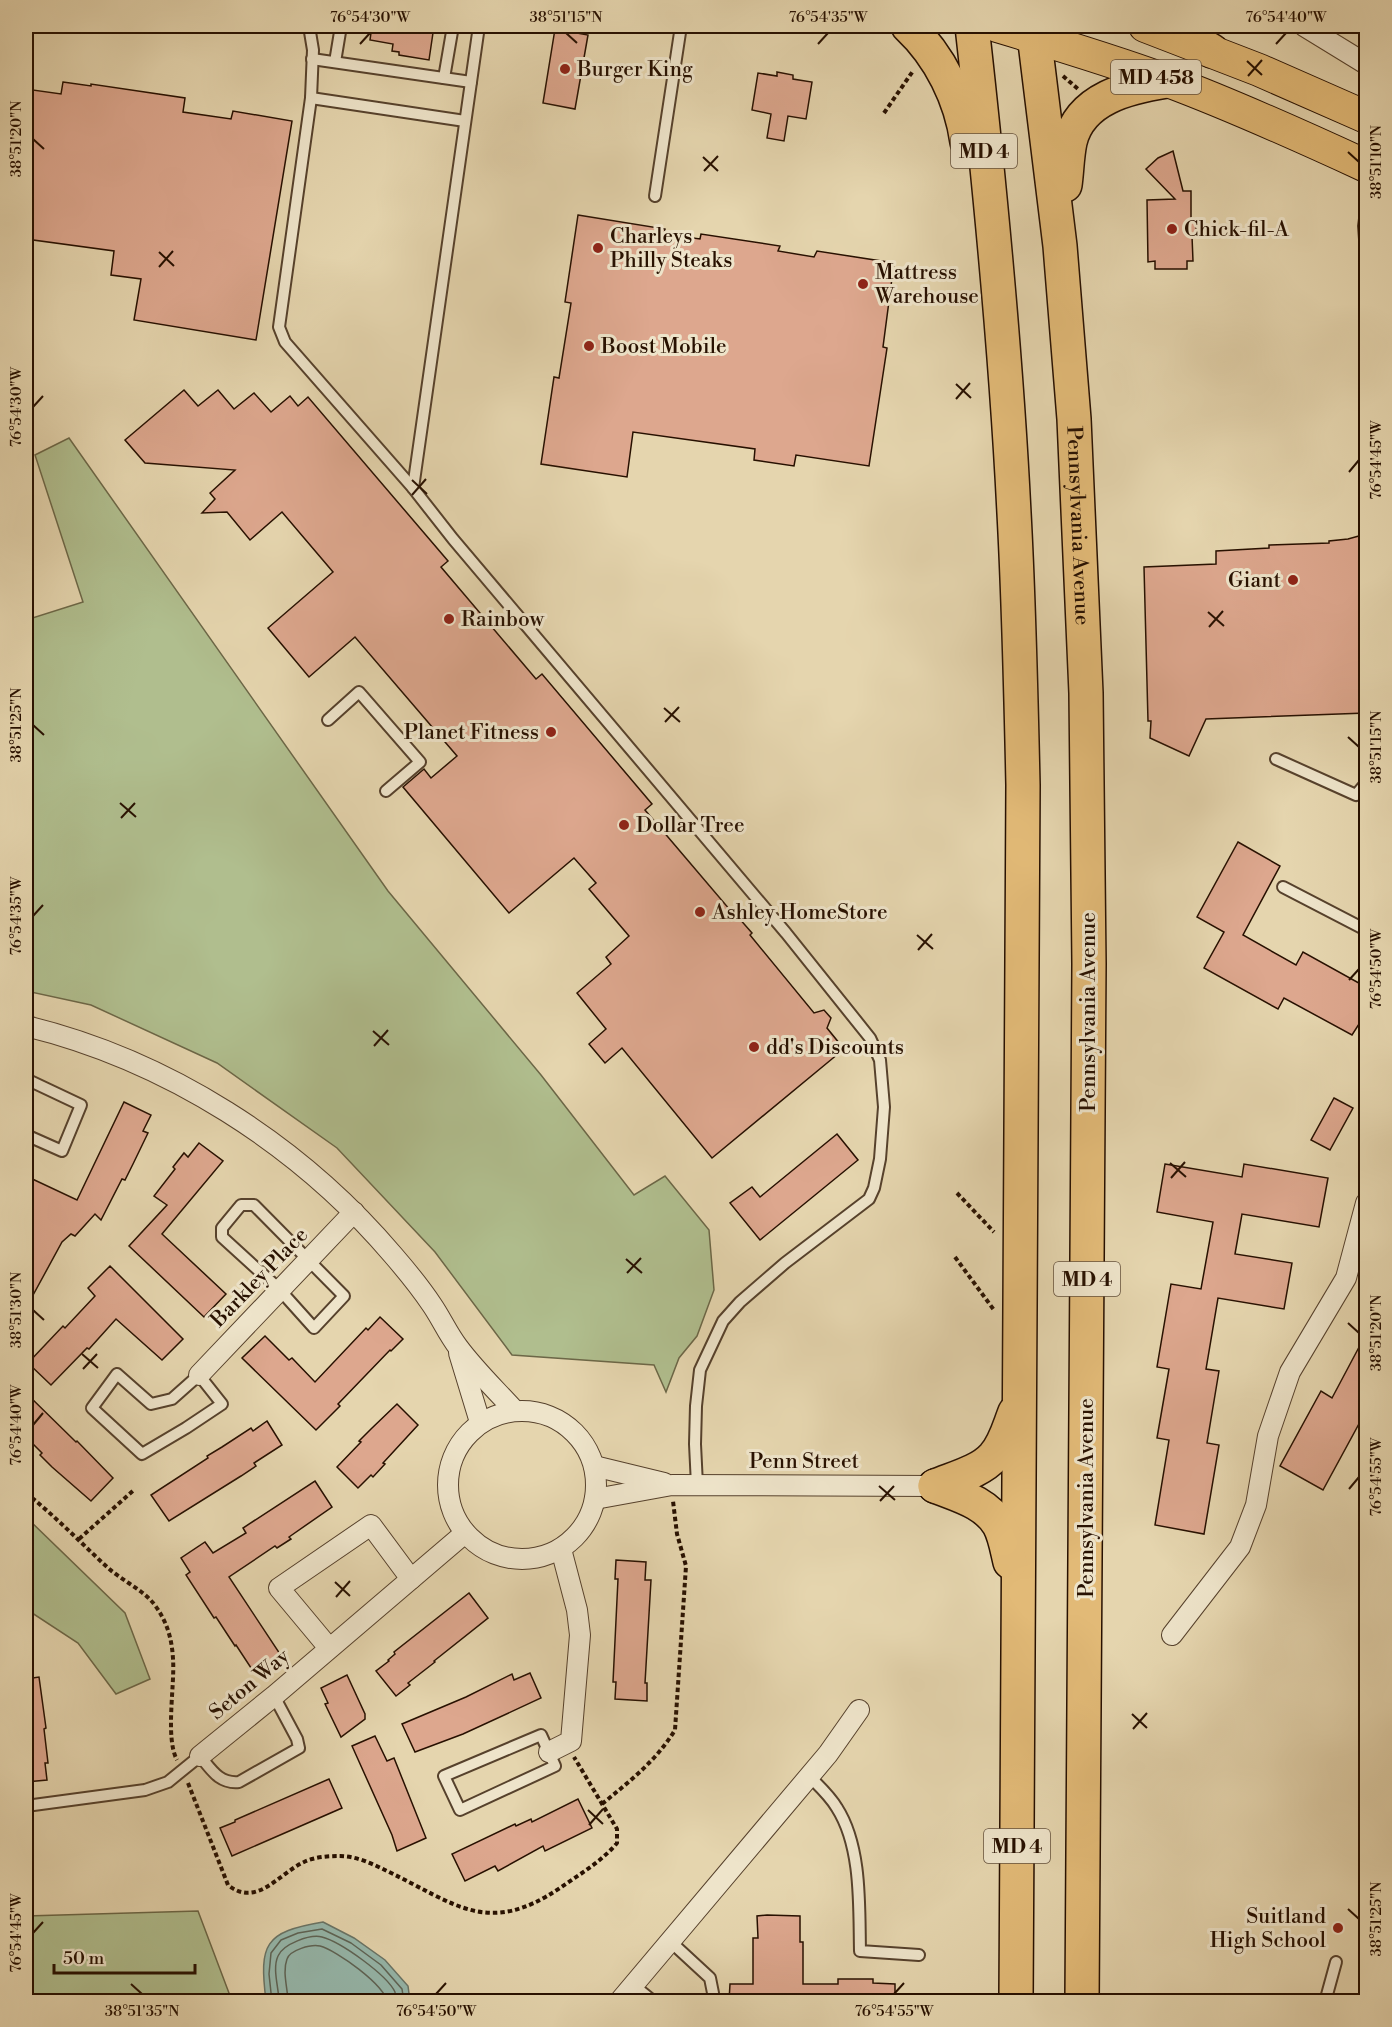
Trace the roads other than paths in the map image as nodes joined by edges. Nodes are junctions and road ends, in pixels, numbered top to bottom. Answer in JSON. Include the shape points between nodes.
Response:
{"nodes":[{"id":1,"x":309,"y":26,"type":"edge"},
{"id":2,"x":341,"y":26,"type":"edge"},
{"id":3,"x":453,"y":26,"type":"edge"},
{"id":4,"x":479,"y":26,"type":"edge"},
{"id":5,"x":681,"y":26,"type":"edge"},
{"id":6,"x":908,"y":26,"type":"edge"},
{"id":7,"x":972,"y":26,"type":"edge"},
{"id":8,"x":997,"y":26,"type":"edge"},
{"id":9,"x":1145,"y":26,"type":"edge"},
{"id":10,"x":1170,"y":26,"type":"edge"},
{"id":11,"x":1304,"y":26,"type":"edge"},
{"id":12,"x":1034,"y":31,"type":"edge"},
{"id":13,"x":1212,"y":51,"type":"junction"},
{"id":14,"x":312,"y":59,"type":"junction"},
{"id":15,"x":335,"y":62,"type":"junction"},
{"id":16,"x":1366,"y":64,"type":"edge"},
{"id":17,"x":444,"y":78,"type":"junction"},
{"id":18,"x":1167,"y":81,"type":"junction"},
{"id":19,"x":471,"y":82,"type":"junction"},
{"id":20,"x":311,"y":98,"type":"junction"},
{"id":21,"x":1366,"y":117,"type":"edge"},
{"id":22,"x":465,"y":121,"type":"junction"},
{"id":23,"x":1366,"y":166,"type":"edge"},
{"id":24,"x":655,"y":196,"type":"dead end"},
{"id":25,"x":1366,"y":212,"type":"edge"},
{"id":26,"x":1060,"y":246,"type":"junction"},
{"id":27,"x":1366,"y":252,"type":"edge"},
{"id":28,"x":996,"y":276,"type":"junction"},
{"id":29,"x":413,"y":488,"type":"junction"},
{"id":30,"x":328,"y":720,"type":"dead end"},
{"id":31,"x":1276,"y":759,"type":"dead end"},
{"id":32,"x":1366,"y":783,"type":"edge"},
{"id":33,"x":387,"y":791,"type":"dead end"},
{"id":34,"x":1284,"y":886,"type":"dead end"},
{"id":35,"x":1366,"y":930,"type":"edge"},
{"id":36,"x":26,"y":1026,"type":"edge"},
{"id":37,"x":26,"y":1079,"type":"edge"},
{"id":38,"x":26,"y":1135,"type":"edge"},
{"id":39,"x":1366,"y":1203,"type":"edge"},
{"id":40,"x":354,"y":1212,"type":"junction"},
{"id":41,"x":308,"y":1260,"type":"junction"},
{"id":42,"x":279,"y":1289,"type":"junction"},
{"id":43,"x":458,"y":1347,"type":"junction"},
{"id":44,"x":199,"y":1375,"type":"junction"},
{"id":45,"x":1020,"y":1400,"type":"junction"},
{"id":46,"x":515,"y":1411,"type":"junction"},
{"id":47,"x":480,"y":1422,"type":"junction"},
{"id":48,"x":594,"y":1466,"type":"junction"},
{"id":49,"x":672,"y":1485,"type":"junction"},
{"id":50,"x":697,"y":1485,"type":"junction"},
{"id":51,"x":935,"y":1486,"type":"junction"},
{"id":52,"x":595,"y":1499,"type":"junction"},
{"id":53,"x":465,"y":1533,"type":"junction"},
{"id":54,"x":561,"y":1549,"type":"junction"},
{"id":55,"x":411,"y":1579,"type":"junction"},
{"id":56,"x":1018,"y":1595,"type":"junction"},
{"id":57,"x":1172,"y":1635,"type":"dead end"},
{"id":58,"x":329,"y":1648,"type":"junction"},
{"id":59,"x":274,"y":1696,"type":"junction"},
{"id":60,"x":859,"y":1710,"type":"dead end"},
{"id":61,"x":558,"y":1748,"type":"junction"},
{"id":62,"x":200,"y":1756,"type":"junction"},
{"id":63,"x":810,"y":1777,"type":"junction"},
{"id":64,"x":26,"y":1806,"type":"edge"},
{"id":65,"x":671,"y":1942,"type":"junction"},
{"id":66,"x":919,"y":1954,"type":"dead end"},
{"id":67,"x":1336,"y":1962,"type":"dead end"},
{"id":68,"x":633,"y":1984,"type":"junction"},
{"id":69,"x":619,"y":2001,"type":"edge"},
{"id":70,"x":654,"y":2001,"type":"edge"},
{"id":71,"x":712,"y":2001,"type":"edge"},
{"id":72,"x":1016,"y":2001,"type":"edge"},
{"id":73,"x":1082,"y":2001,"type":"edge"},
{"id":74,"x":1325,"y":2001,"type":"edge"}],
"edges":[{"from":1,"to":14,"type":"lane"},
{"from":2,"to":15,"type":"lane"},
{"from":3,"to":17,"type":"lane"},
{"from":4,"to":19,"type":"lane"},
{"from":5,"to":24,"type":"lane"},
{"from":6,"to":28,"type":"highway","via":[[938,63],[960,109],[973,192]]},
{"from":7,"to":28,"type":"highway","number":"MD 4"},
{"from":8,"to":12,"type":"main road","number":"MD 458"},
{"from":9,"to":13,"type":"main road","number":"MD 458"},
{"from":10,"to":13,"type":"highway"},
{"from":11,"to":16,"type":"street"},
{"from":12,"to":18,"type":"main road","number":"MD 458"},
{"from":12,"to":26,"type":"highway","name":"Pennsylvania Avenue","number":"MD 4"},
{"from":13,"to":21,"type":"main road","number":"MD 458"},
{"from":14,"to":15,"type":"lane"},
{"from":14,"to":20,"type":"lane"},
{"from":15,"to":17,"type":"lane"},
{"from":17,"to":19,"type":"lane"},
{"from":18,"to":23,"type":"main road","number":"MD 458"},
{"from":18,"to":26,"type":"highway","via":[[1117,92],[1080,120],[1068,151]]},
{"from":19,"to":22,"type":"lane"},
{"from":20,"to":22,"type":"lane"},
{"from":20,"to":29,"type":"lane","via":[[279,327],[285,342]]},
{"from":22,"to":29,"type":"lane"},
{"from":25,"to":27,"type":"lane"},
{"from":26,"to":73,"type":"highway","name":"Pennsylvania Avenue","number":"MD 4","via":[[1081,556],[1089,827]]},
{"from":28,"to":45,"type":"highway","number":"MD 4","via":[[1014,512],[1023,785]]},
{"from":29,"to":50,"type":"lane","via":[[786,933],[870,1038],[880,1060],[884,1107],[874,1188],[869,1198],[785,1263],[723,1321],[700,1370],[695,1444]]},
{"from":30,"to":33,"type":"lane","via":[[359,692],[420,762]]},
{"from":31,"to":32,"type":"lane","via":[[1356,795]]},
{"from":34,"to":35,"type":"lane"},
{"from":36,"to":40,"type":"street","via":[[139,1066],[218,1106],[293,1158]]},
{"from":37,"to":38,"type":"lane","via":[[81,1105],[62,1151]]},
{"from":39,"to":57,"type":"street","via":[[1346,1278],[1290,1372],[1268,1436],[1256,1505],[1240,1547]]},
{"from":40,"to":41,"type":"street","name":"Barkley Place"},
{"from":40,"to":43,"type":"street","via":[[395,1257]]},
{"from":41,"to":42,"type":"street","name":"Barkley Place"},
{"from":41,"to":42,"type":"lane","via":[[344,1296],[314,1328]]},
{"from":41,"to":42,"type":"lane","via":[[254,1205],[241,1205],[222,1228],[222,1237]]},
{"from":42,"to":44,"type":"street","name":"Barkley Place"},
{"from":43,"to":46,"type":"street"},
{"from":43,"to":47,"type":"street"},
{"from":44,"to":44,"type":"lane","via":[[222,1404],[142,1454],[92,1408],[117,1374],[151,1404],[172,1399]]},
{"from":45,"to":51,"type":"highway","via":[[994,1456],[981,1466]]},
{"from":45,"to":56,"type":"highway","number":"MD 4"},
{"from":46,"to":47,"type":"street"},
{"from":46,"to":48,"type":"street","via":[[547,1415],[569,1428],[584,1444]]},
{"from":47,"to":53,"type":"street","via":[[459,1445],[448,1478],[449,1502]]},
{"from":48,"to":49,"type":"street","name":"Penn Street"},
{"from":48,"to":52,"type":"street"},
{"from":49,"to":50,"type":"street","name":"Penn Street"},
{"from":49,"to":52,"type":"street","name":"Penn Street"},
{"from":50,"to":51,"type":"street","name":"Penn Street"},
{"from":51,"to":56,"type":"highway","via":[[978,1504],[994,1517]]},
{"from":52,"to":54,"type":"street","via":[[582,1529]]},
{"from":53,"to":54,"type":"street","via":[[486,1551],[509,1559],[540,1558]]},
{"from":53,"to":55,"type":"street","name":"Seton Way"},
{"from":54,"to":61,"type":"street","via":[[580,1635],[571,1741]]},
{"from":55,"to":58,"type":"street","name":"Seton Way"},
{"from":55,"to":58,"type":"street","via":[[371,1525],[279,1588]]},
{"from":56,"to":72,"type":"highway","number":"MD 4"},
{"from":58,"to":59,"type":"street","name":"Seton Way"},
{"from":59,"to":62,"type":"street","name":"Seton Way"},
{"from":59,"to":62,"type":"lane","via":[[299,1748],[239,1782],[230,1783],[219,1778]]},
{"from":60,"to":63,"type":"street"},
{"from":61,"to":61,"type":"lane","via":[[555,1766],[460,1810],[444,1776],[541,1735]]},
{"from":62,"to":64,"type":"lane","via":[[168,1782],[145,1790]]},
{"from":63,"to":65,"type":"street"},
{"from":63,"to":66,"type":"lane","via":[[839,1810],[848,1832],[855,1860],[861,1951]]},
{"from":65,"to":68,"type":"street"},
{"from":65,"to":71,"type":"lane","via":[[710,1978]]},
{"from":67,"to":74,"type":"lane"},
{"from":68,"to":69,"type":"street"},
{"from":68,"to":70,"type":"lane"}]}
